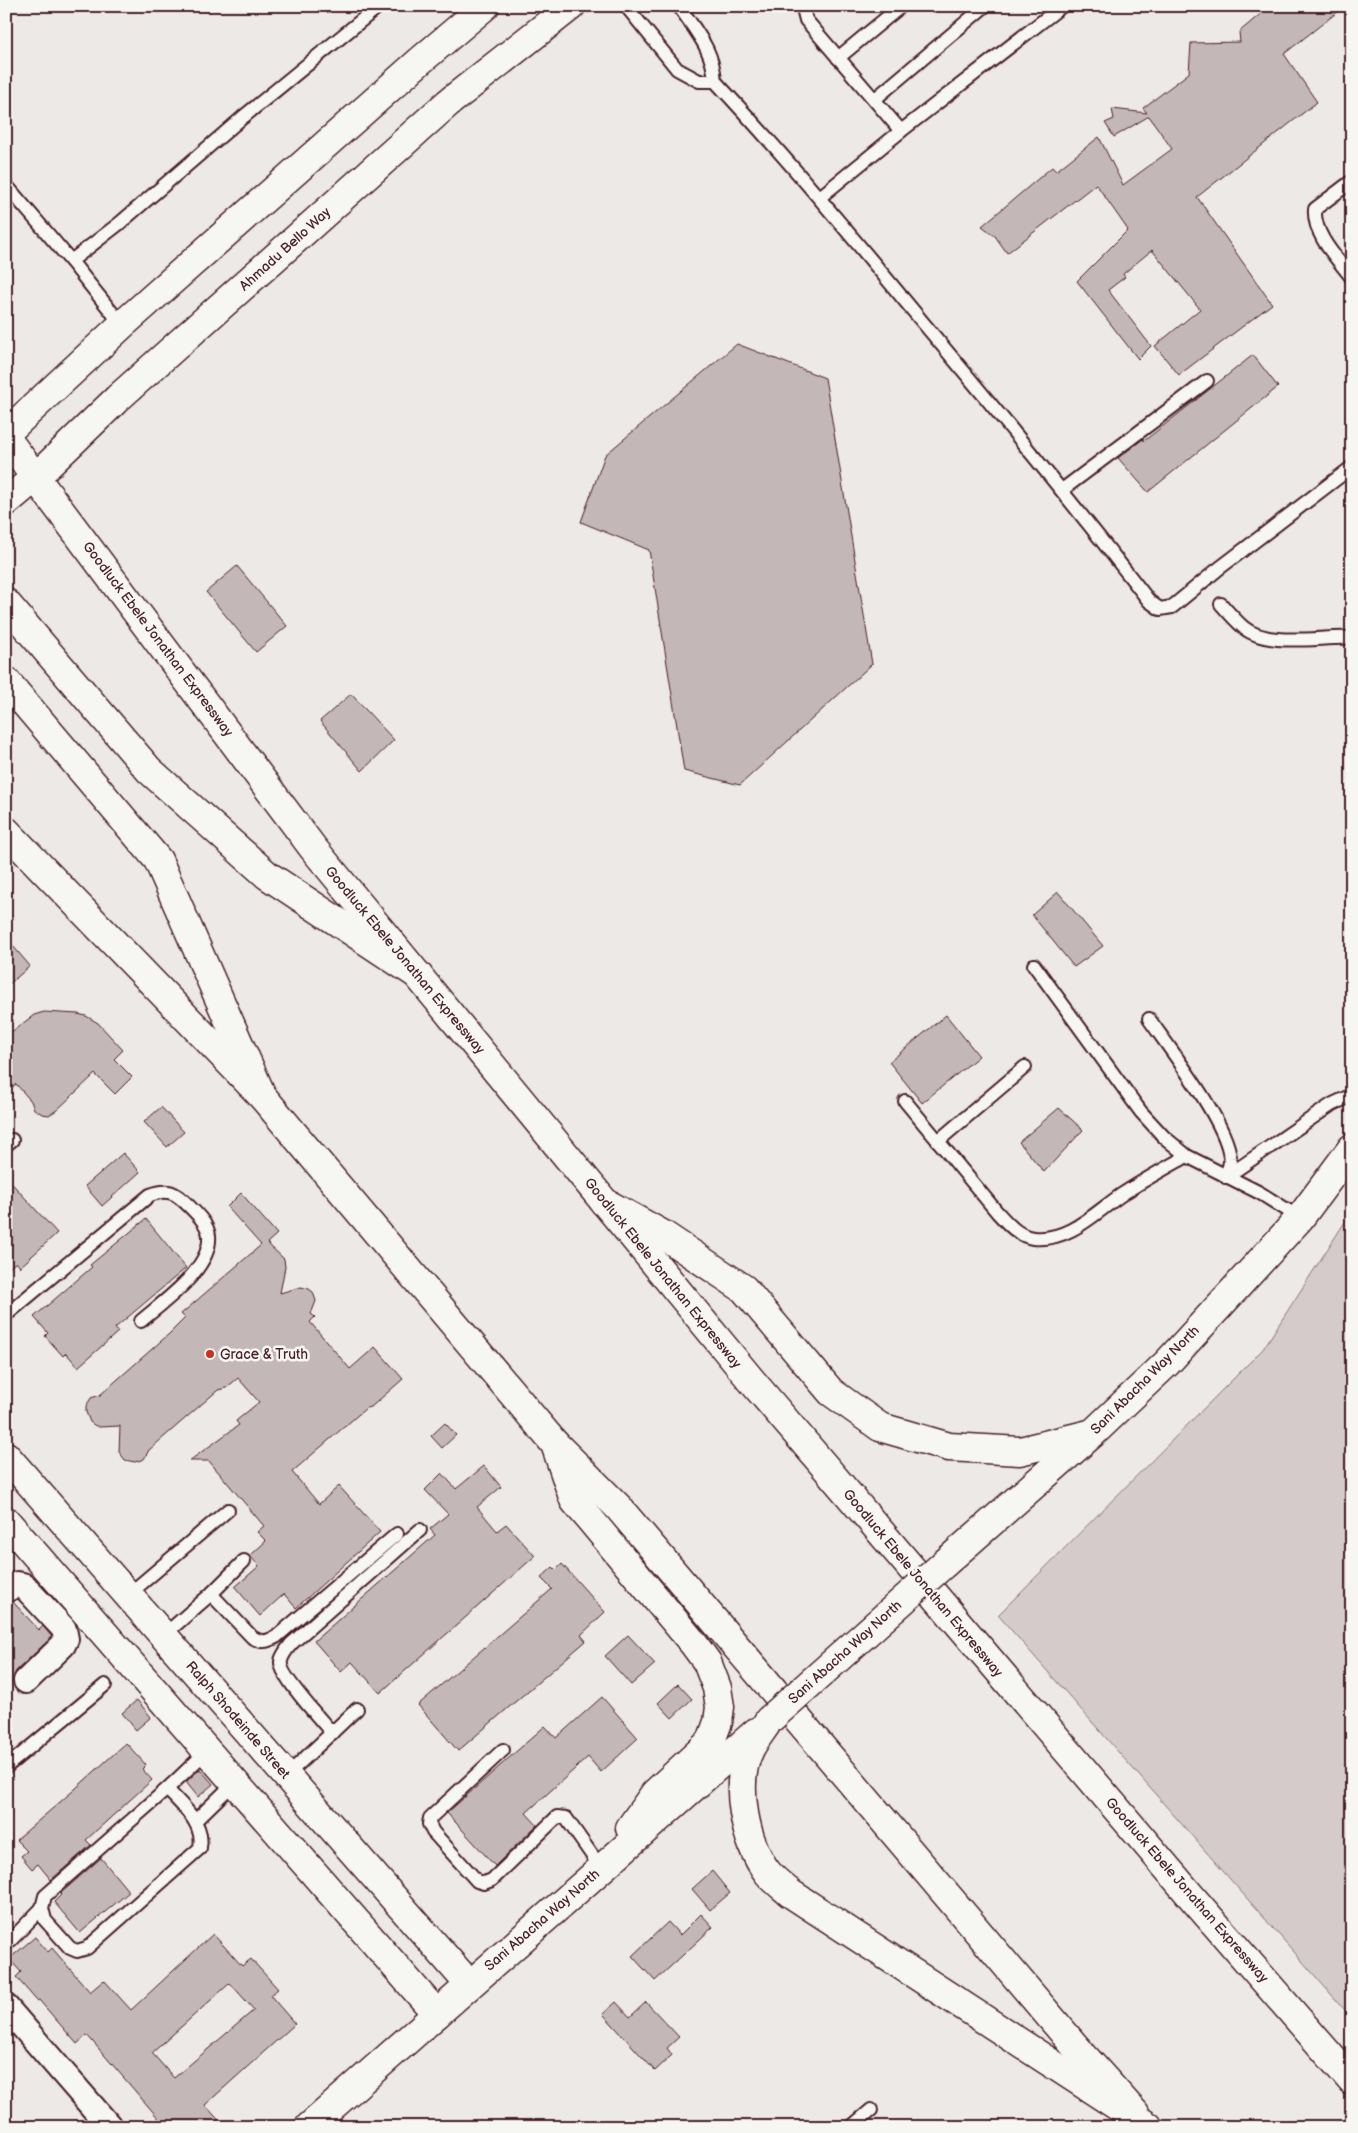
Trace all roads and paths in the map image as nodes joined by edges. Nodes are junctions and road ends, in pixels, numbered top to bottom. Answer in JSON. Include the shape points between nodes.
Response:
{"nodes":[{"id":1,"x":379,"y":6,"type":"edge"},
{"id":2,"x":486,"y":6,"type":"edge"},
{"id":3,"x":571,"y":6,"type":"edge"},
{"id":4,"x":626,"y":6,"type":"edge"},
{"id":5,"x":679,"y":6,"type":"edge"},
{"id":6,"x":807,"y":6,"type":"edge"},
{"id":7,"x":901,"y":6,"type":"edge"},
{"id":8,"x":985,"y":6,"type":"edge"},
{"id":9,"x":1062,"y":6,"type":"edge"},
{"id":10,"x":838,"y":58,"type":"junction"},
{"id":11,"x":715,"y":81,"type":"junction"},
{"id":12,"x":875,"y":99,"type":"junction"},
{"id":13,"x":901,"y":131,"type":"junction"},
{"id":14,"x":1352,"y":181,"type":"edge"},
{"id":15,"x":6,"y":185,"type":"edge"},
{"id":16,"x":820,"y":198,"type":"junction"},
{"id":17,"x":71,"y":261,"type":"junction"},
{"id":18,"x":1347,"y":261,"type":"edge"},
{"id":19,"x":1352,"y":278,"type":"edge"},
{"id":20,"x":122,"y":325,"type":"junction"},
{"id":21,"x":1207,"y":381,"type":"dead end"},
{"id":22,"x":6,"y":433,"type":"edge"},
{"id":23,"x":6,"y":438,"type":"edge"},
{"id":24,"x":1352,"y":467,"type":"edge"},
{"id":25,"x":21,"y":490,"type":"edge"},
{"id":26,"x":1062,"y":490,"type":"junction"},
{"id":27,"x":6,"y":603,"type":"edge"},
{"id":28,"x":1222,"y":604,"type":"dead end"},
{"id":29,"x":1352,"y":638,"type":"edge"},
{"id":30,"x":6,"y":681,"type":"edge"},
{"id":31,"x":6,"y":830,"type":"edge"},
{"id":32,"x":1034,"y":965,"type":"dead end"},
{"id":33,"x":418,"y":975,"type":"junction"},
{"id":34,"x":1149,"y":1019,"type":"dead end"},
{"id":35,"x":1025,"y":1067,"type":"dead end"},
{"id":36,"x":1352,"y":1094,"type":"edge"},
{"id":37,"x":262,"y":1096,"type":"junction"},
{"id":38,"x":905,"y":1101,"type":"dead end"},
{"id":39,"x":938,"y":1141,"type":"junction"},
{"id":40,"x":1352,"y":1148,"type":"edge"},
{"id":41,"x":1187,"y":1156,"type":"junction"},
{"id":42,"x":1226,"y":1177,"type":"junction"},
{"id":43,"x":604,"y":1202,"type":"junction"},
{"id":44,"x":1300,"y":1218,"type":"junction"},
{"id":45,"x":6,"y":1315,"type":"edge"},
{"id":46,"x":141,"y":1321,"type":"dead end"},
{"id":47,"x":1093,"y":1433,"type":"junction"},
{"id":48,"x":555,"y":1444,"type":"junction"},
{"id":49,"x":6,"y":1456,"type":"edge"},
{"id":50,"x":228,"y":1510,"type":"dead end"},
{"id":51,"x":6,"y":1522,"type":"edge"},
{"id":52,"x":420,"y":1530,"type":"dead end"},
{"id":53,"x":397,"y":1534,"type":"dead end"},
{"id":54,"x":244,"y":1561,"type":"dead end"},
{"id":55,"x":6,"y":1590,"type":"edge"},
{"id":56,"x":211,"y":1594,"type":"junction"},
{"id":57,"x":128,"y":1595,"type":"junction"},
{"id":58,"x":164,"y":1635,"type":"junction"},
{"id":59,"x":26,"y":1681,"type":"dead end"},
{"id":60,"x":105,"y":1685,"type":"dead end"},
{"id":61,"x":357,"y":1710,"type":"dead end"},
{"id":62,"x":769,"y":1720,"type":"junction"},
{"id":63,"x":332,"y":1733,"type":"junction"},
{"id":64,"x":503,"y":1750,"type":"dead end"},
{"id":65,"x":208,"y":1751,"type":"junction"},
{"id":66,"x":6,"y":1767,"type":"edge"},
{"id":67,"x":286,"y":1775,"type":"junction"},
{"id":68,"x":235,"y":1782,"type":"junction"},
{"id":69,"x":167,"y":1788,"type":"junction"},
{"id":70,"x":195,"y":1821,"type":"junction"},
{"id":71,"x":601,"y":1868,"type":"junction"},
{"id":72,"x":42,"y":1908,"type":"junction"},
{"id":73,"x":6,"y":1945,"type":"edge"},
{"id":74,"x":469,"y":1984,"type":"junction"},
{"id":75,"x":6,"y":2007,"type":"edge"},
{"id":76,"x":437,"y":2014,"type":"junction"},
{"id":77,"x":1352,"y":2081,"type":"edge"},
{"id":78,"x":872,"y":2110,"type":"dead end"},
{"id":79,"x":110,"y":2127,"type":"edge"},
{"id":80,"x":309,"y":2127,"type":"edge"},
{"id":81,"x":851,"y":2127,"type":"edge"},
{"id":82,"x":1148,"y":2127,"type":"edge"}],
"edges":[{"from":1,"to":17,"type":"lane"},
{"from":2,"to":20,"type":"main road"},
{"from":3,"to":25,"type":"main road","name":"Ahmadu Bello Way","via":[[448,103],[118,398]]},
{"from":4,"to":11,"type":"lane","via":[[677,69],[698,81]]},
{"from":5,"to":11,"type":"lane","via":[[704,40],[714,65]]},
{"from":6,"to":10,"type":"lane","via":[[804,12],[806,20]]},
{"from":7,"to":10,"type":"lane"},
{"from":8,"to":12,"type":"lane"},
{"from":9,"to":13,"type":"lane"},
{"from":10,"to":12,"type":"lane"},
{"from":11,"to":16,"type":"lane"},
{"from":12,"to":13,"type":"lane"},
{"from":13,"to":16,"type":"lane"},
{"from":14,"to":18,"type":"lane","via":[[1315,209],[1314,219],[1317,230]]},
{"from":15,"to":17,"type":"lane"},
{"from":16,"to":26,"type":"lane"},
{"from":17,"to":20,"type":"lane"},
{"from":18,"to":19,"type":"lane"},
{"from":20,"to":22,"type":"main road"},
{"from":21,"to":26,"type":"lane"},
{"from":23,"to":25,"type":"main road","name":"Goodluck Ebele Jonathan Expressway"},
{"from":24,"to":26,"type":"lane","via":[[1172,607],[1160,609],[1149,601]]},
{"from":25,"to":33,"type":"main road","name":"Goodluck Ebele Jonathan Expressway"},
{"from":27,"to":33,"type":"main road","via":[[149,770],[267,875]]},
{"from":28,"to":29,"type":"lane","via":[[1244,628],[1260,636]]},
{"from":30,"to":37,"type":"main road","via":[[158,860]]},
{"from":31,"to":37,"type":"main road"},
{"from":32,"to":41,"type":"lane","via":[[1141,1112]]},
{"from":33,"to":43,"type":"main road","name":"Goodluck Ebele Jonathan Expressway"},
{"from":34,"to":42,"type":"lane","via":[[1194,1083],[1226,1141],[1231,1160]]},
{"from":35,"to":39,"type":"lane"},
{"from":36,"to":42,"type":"lane"},
{"from":37,"to":48,"type":"main road"},
{"from":38,"to":39,"type":"lane"},
{"from":39,"to":41,"type":"lane","via":[[1011,1227],[1032,1238],[1061,1235],[1082,1224],[1154,1174]]},
{"from":40,"to":44,"type":"main road","name":"Sani Abacha Way North"},
{"from":41,"to":42,"type":"lane"},
{"from":42,"to":44,"type":"lane"},
{"from":43,"to":47,"type":"main road","via":[[662,1234],[744,1289],[831,1392],[880,1426],[949,1447],[1020,1451]]},
{"from":43,"to":77,"type":"main road","name":"Goodluck Ebele Jonathan Expressway","via":[[983,1653]]},
{"from":44,"to":47,"type":"main road","name":"Sani Abacha Way North","via":[[1167,1363]]},
{"from":45,"to":46,"type":"lane","via":[[150,1195],[169,1191],[202,1220],[209,1234],[209,1246],[194,1274]]},
{"from":47,"to":62,"type":"main road","name":"Sani Abacha Way North","bridge":true},
{"from":48,"to":71,"type":"main road","via":[[574,1500],[707,1662],[720,1707],[711,1741],[655,1793]]},
{"from":48,"to":82,"type":"main road","via":[[618,1506]]},
{"from":49,"to":57,"type":"main road","name":"Ralph Shodeinde Street"},
{"from":50,"to":57,"type":"lane"},
{"from":51,"to":65,"type":"main road"},
{"from":52,"to":63,"type":"lane","via":[[291,1644],[281,1661],[283,1674]]},
{"from":53,"to":56,"type":"lane","via":[[267,1642],[252,1638]]},
{"from":54,"to":56,"type":"lane"},
{"from":55,"to":59,"type":"street","via":[[17,1584],[23,1585],[64,1629],[66,1639],[63,1645]]},
{"from":56,"to":58,"type":"lane"},
{"from":57,"to":58,"type":"main road","name":"Ralph Shodeinde Street"},
{"from":58,"to":67,"type":"main road","name":"Ralph Shodeinde Street"},
{"from":60,"to":66,"type":"lane"},
{"from":61,"to":63,"type":"lane"},
{"from":62,"to":71,"type":"main road","name":"Sani Abacha Way North"},
{"from":62,"to":82,"type":"main road","via":[[749,1750],[742,1780],[745,1820],[754,1850],[768,1873],[790,1894]]},
{"from":63,"to":67,"type":"lane"},
{"from":64,"to":71,"type":"lane","via":[[430,1818],[433,1832],[477,1880],[484,1883],[492,1880],[557,1817],[566,1818]]},
{"from":65,"to":68,"type":"main road"},
{"from":65,"to":69,"type":"lane"},
{"from":67,"to":74,"type":"main road","name":"Ralph Shodeinde Street"},
{"from":68,"to":70,"type":"lane"},
{"from":68,"to":76,"type":"main road"},
{"from":69,"to":70,"type":"lane"},
{"from":69,"to":72,"type":"lane","via":[[45,1896]]},
{"from":70,"to":72,"type":"lane","via":[[202,1838],[200,1848],[87,1948],[70,1948],[45,1920]]},
{"from":71,"to":74,"type":"main road","name":"Sani Abacha Way North"},
{"from":72,"to":73,"type":"lane"},
{"from":74,"to":76,"type":"main road","name":"Sani Abacha Way North"},
{"from":75,"to":79,"type":"street"},
{"from":76,"to":80,"type":"main road","name":"Sani Abacha Way North"},
{"from":78,"to":81,"type":"lane"}]}
